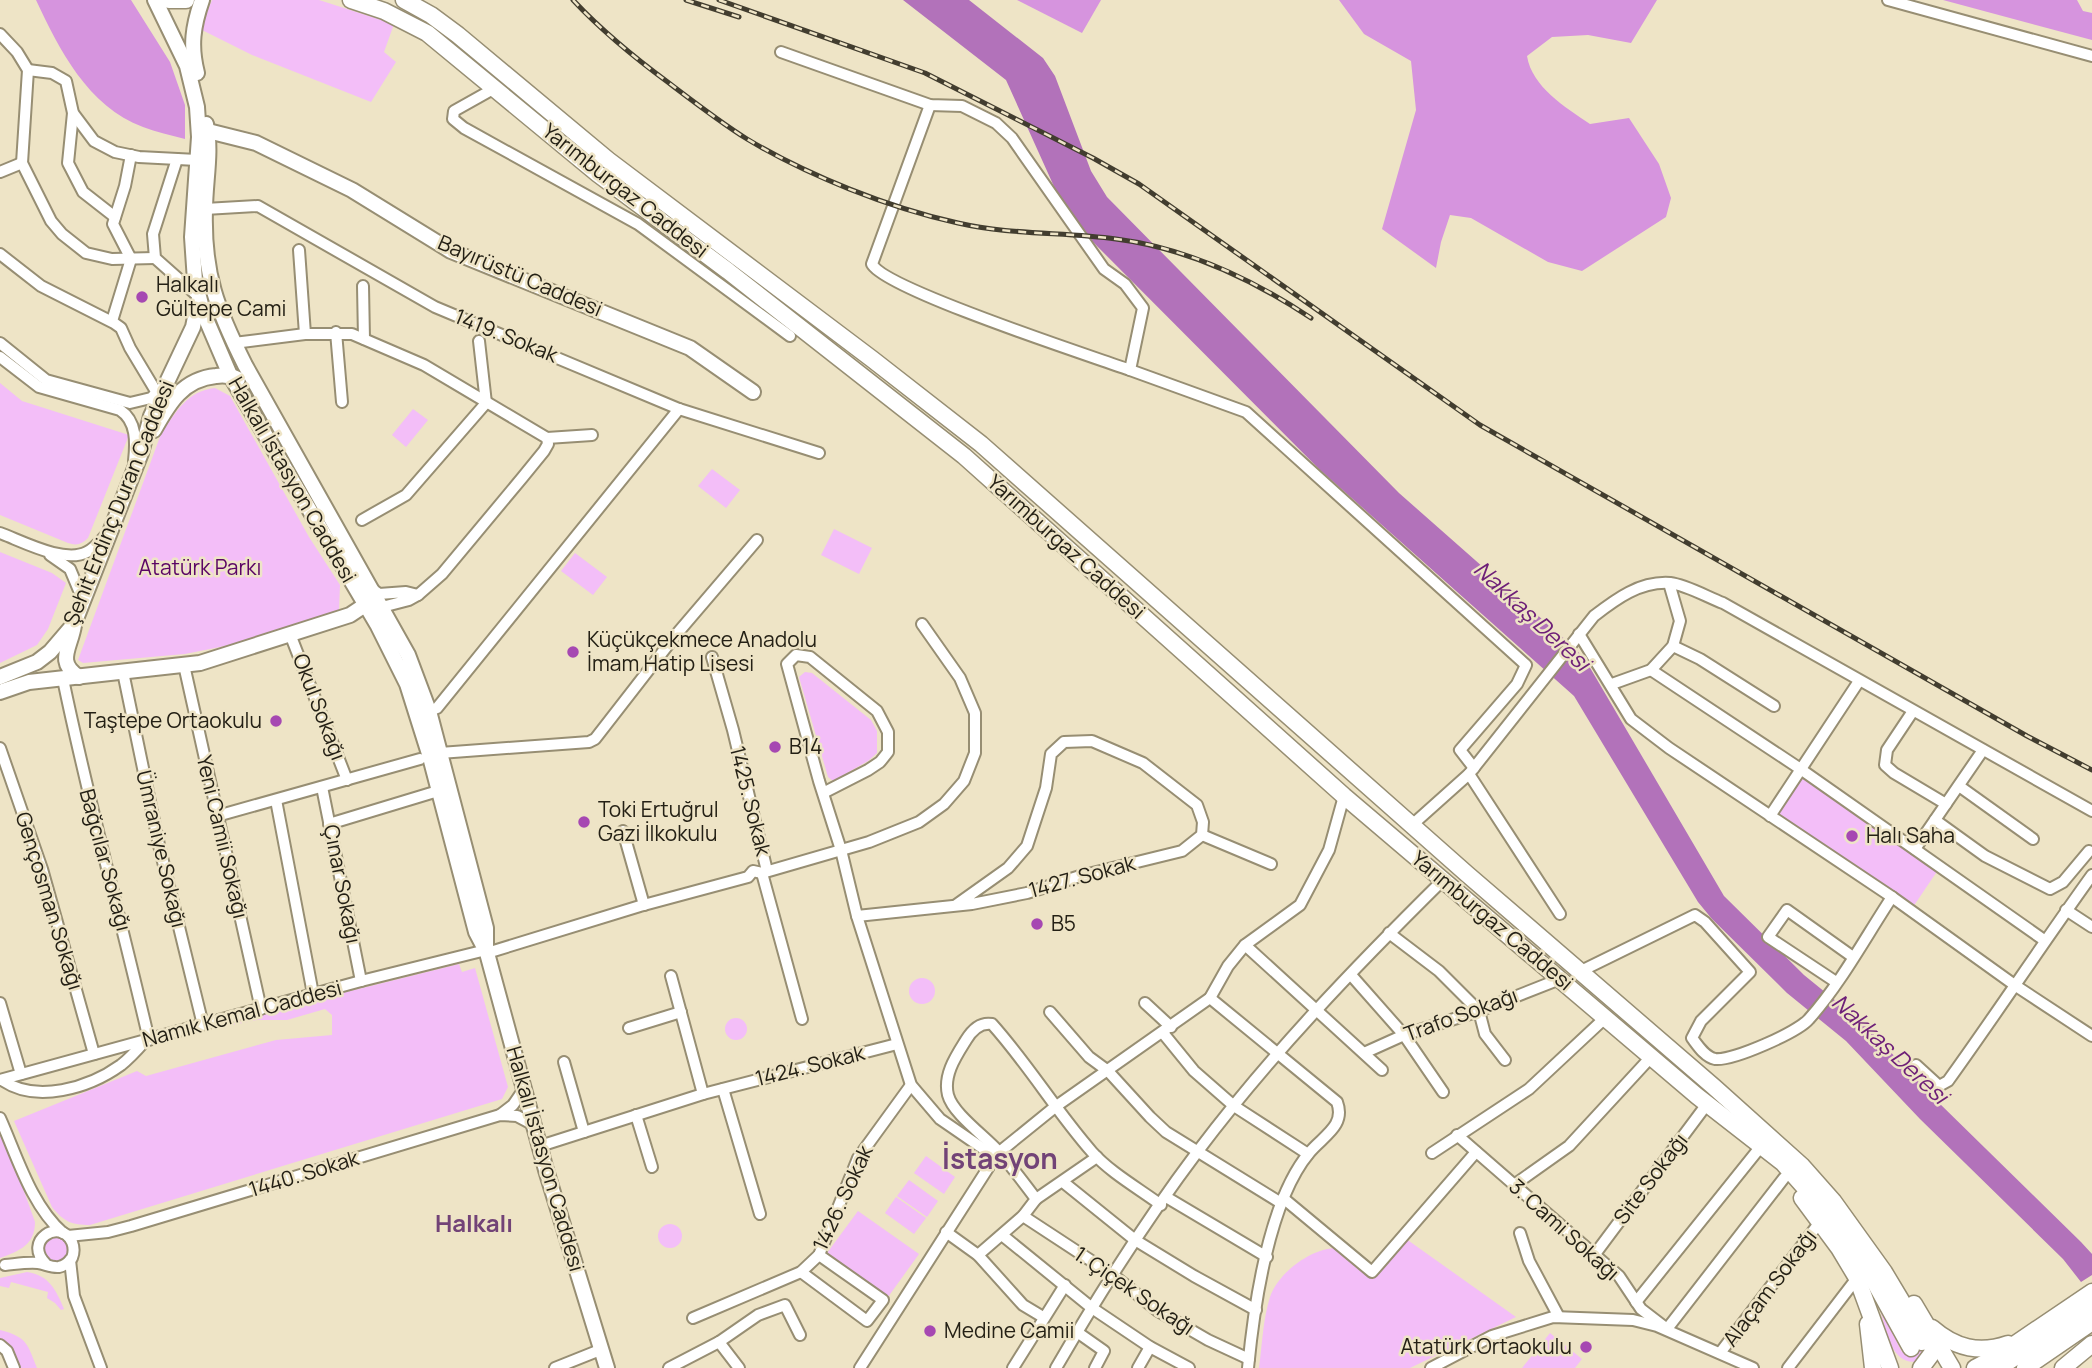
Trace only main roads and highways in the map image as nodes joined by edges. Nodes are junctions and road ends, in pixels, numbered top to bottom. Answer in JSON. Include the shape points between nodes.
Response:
{"nodes":[{"id":1,"x":155,"y":0,"type":"edge"},
{"id":2,"x":169,"y":0,"type":"edge"},
{"id":3,"x":186,"y":0,"type":"edge"},
{"id":4,"x":202,"y":0,"type":"edge"},
{"id":5,"x":351,"y":0,"type":"edge"},
{"id":6,"x":404,"y":0,"type":"edge"},
{"id":7,"x":505,"y":75,"type":"junction"},
{"id":8,"x":495,"y":88,"type":"junction"},
{"id":9,"x":208,"y":131,"type":"junction"},
{"id":10,"x":199,"y":297,"type":"junction"},
{"id":11,"x":230,"y":375,"type":"junction"},
{"id":12,"x":753,"y":392,"type":"dead end"},
{"id":13,"x":141,"y":453,"type":"junction"},
{"id":14,"x":314,"y":488,"type":"junction"},
{"id":15,"x":369,"y":585,"type":"junction"},
{"id":16,"x":365,"y":606,"type":"junction"},
{"id":17,"x":74,"y":624,"type":"junction"},
{"id":18,"x":37,"y":662,"type":"junction"},
{"id":19,"x":0,"y":677,"type":"edge"},
{"id":20,"x":79,"y":677,"type":"junction"},
{"id":21,"x":40,"y":682,"type":"junction"},
{"id":22,"x":0,"y":692,"type":"edge"},
{"id":23,"x":430,"y":756,"type":"junction"},
{"id":24,"x":1458,"y":865,"type":"junction"},
{"id":25,"x":1443,"y":880,"type":"junction"},
{"id":26,"x":486,"y":952,"type":"junction"},
{"id":27,"x":1753,"y":1144,"type":"junction"},
{"id":28,"x":2092,"y":1292,"type":"edge"},
{"id":29,"x":1865,"y":1297,"type":"junction"},
{"id":30,"x":2092,"y":1305,"type":"edge"},
{"id":31,"x":2092,"y":1322,"type":"edge"},
{"id":32,"x":2092,"y":1335,"type":"edge"},
{"id":33,"x":1922,"y":1336,"type":"junction"},
{"id":34,"x":2016,"y":1342,"type":"junction"},
{"id":35,"x":2092,"y":1344,"type":"edge"},
{"id":36,"x":1885,"y":1351,"type":"junction"},
{"id":37,"x":1994,"y":1364,"type":"edge"},
{"id":38,"x":607,"y":1368,"type":"edge"},
{"id":39,"x":1873,"y":1368,"type":"edge"},
{"id":40,"x":1890,"y":1368,"type":"edge"},
{"id":41,"x":1899,"y":1368,"type":"edge"},
{"id":42,"x":1921,"y":1368,"type":"edge"},
{"id":43,"x":1952,"y":1368,"type":"edge"},
{"id":44,"x":1975,"y":1368,"type":"edge"},
{"id":45,"x":2025,"y":1368,"type":"edge"},
{"id":46,"x":2044,"y":1368,"type":"edge"},
{"id":47,"x":2063,"y":1368,"type":"edge"}],
"edges":[{"from":1,"to":10,"type":"main road","name":"Halkalı İstasyon Caddesi","via":[[178,44],[193,86],[199,123],[192,237]]},
{"from":2,"to":3,"type":"main road"},
{"from":4,"to":9,"type":"main road","name":"Halkalı İstasyon Caddesi","via":[[192,51]]},
{"from":5,"to":8,"type":"main road","name":"Yarımburgaz Caddesi","via":[[426,33]]},
{"from":6,"to":7,"type":"main road","name":"Yarımburgaz Caddesi","via":[[431,15]]},
{"from":7,"to":8,"type":"main road"},
{"from":7,"to":24,"type":"main road","name":"Yarımburgaz Caddesi","via":[[608,160],[981,444]]},
{"from":8,"to":25,"type":"main road","name":"Yarımburgaz Caddesi","via":[[598,174],[964,456]]},
{"from":9,"to":12,"type":"main road","name":"Bayırüstü Caddesi","via":[[256,143],[352,190],[451,251],[690,348]]},
{"from":9,"to":14,"type":"main road","name":"Halkalı İstasyon Caddesi","via":[[207,268],[220,312]]},
{"from":10,"to":11,"type":"main road","name":"Halkalı İstasyon Caddesi"},
{"from":10,"to":13,"type":"main road","name":"Şehit Erdinç Duran Caddesi","via":[[193,327],[161,389]]},
{"from":11,"to":13,"type":"main road","via":[[202,379],[179,391]]},
{"from":11,"to":14,"type":"main road","via":[[250,389],[300,474]]},
{"from":11,"to":16,"type":"main road","name":"Halkalı İstasyon Caddesi"},
{"from":13,"to":17,"type":"main road","name":"Şehit Erdinç Duran Caddesi"},
{"from":14,"to":15,"type":"main road","name":"Halkalı İstasyon Caddesi"},
{"from":15,"to":16,"type":"main road"},
{"from":15,"to":23,"type":"main road","name":"Halkalı İstasyon Caddesi","via":[[408,655],[429,711]]},
{"from":16,"to":20,"type":"main road","via":[[200,663]]},
{"from":16,"to":23,"type":"main road","name":"Halkalı İstasyon Caddesi","via":[[407,684]]},
{"from":17,"to":18,"type":"main road","name":"Şehit Erdinç Duran Caddesi"},
{"from":17,"to":20,"type":"main road","via":[[65,661]]},
{"from":18,"to":19,"type":"main road","name":"Şehit Erdinç Duran Caddesi"},
{"from":18,"to":21,"type":"main road","via":[[51,667],[50,678]]},
{"from":20,"to":21,"type":"main road"},
{"from":21,"to":22,"type":"main road"},
{"from":23,"to":26,"type":"main road","name":"Halkalı İstasyon Caddesi","via":[[476,932]]},
{"from":23,"to":26,"type":"main road","name":"Halkalı İstasyon Caddesi","via":[[486,928]]},
{"from":24,"to":25,"type":"main road"},
{"from":24,"to":33,"type":"main road","name":"Yarımburgaz Caddesi","via":[[1747,1117],[1779,1135],[1818,1168],[1855,1214]]},
{"from":25,"to":27,"type":"main road","name":"Yarımburgaz Caddesi"},
{"from":26,"to":38,"type":"main road","name":"Halkalı İstasyon Caddesi"},
{"from":27,"to":29,"type":"main road","via":[[1820,1222]]},
{"from":27,"to":33,"type":"main road","via":[[1783,1163],[1828,1214]]},
{"from":28,"to":34,"type":"main road"},
{"from":29,"to":36,"type":"main road"},
{"from":29,"to":39,"type":"main road"},
{"from":30,"to":37,"type":"main road"},
{"from":31,"to":45,"type":"main road"},
{"from":32,"to":46,"type":"main road"},
{"from":33,"to":34,"type":"main road","via":[[1967,1348],[1998,1348]]},
{"from":33,"to":42,"type":"main road","via":[[1933,1352]]},
{"from":33,"to":43,"type":"main road"},
{"from":34,"to":37,"type":"main road"},
{"from":35,"to":47,"type":"main road"},
{"from":36,"to":40,"type":"main road"},
{"from":36,"to":41,"type":"main road"},
{"from":37,"to":44,"type":"main road"}]}
